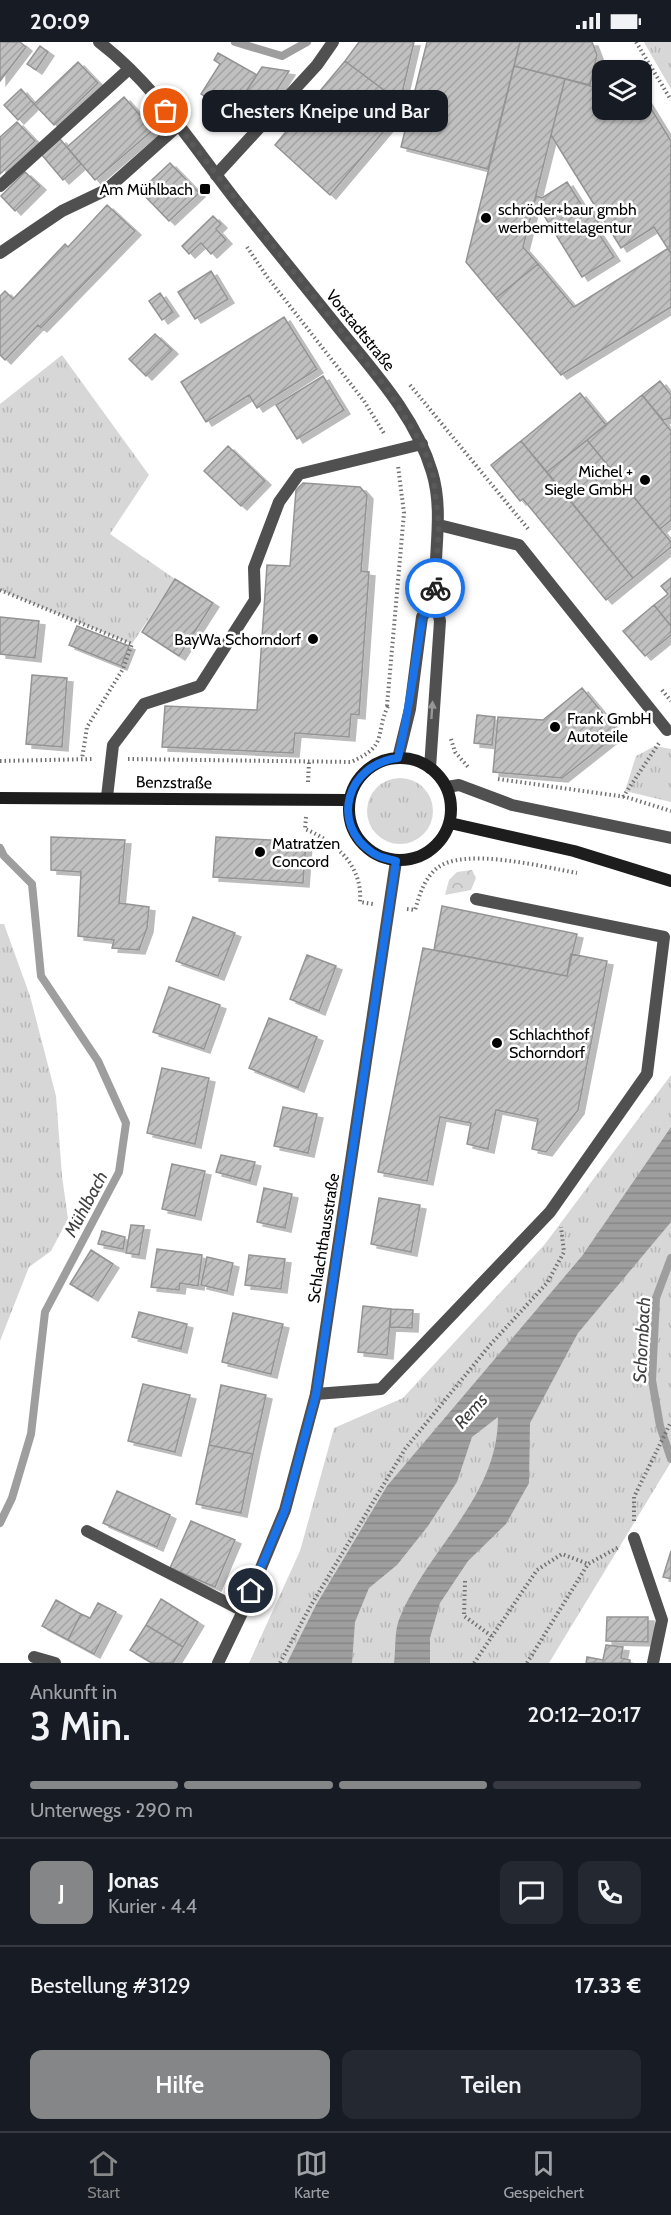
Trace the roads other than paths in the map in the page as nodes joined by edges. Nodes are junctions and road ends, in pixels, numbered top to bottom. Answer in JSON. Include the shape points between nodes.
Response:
{"nodes":[{"id":1,"x":99,"y":42,"type":"edge"},
{"id":2,"x":333,"y":42,"type":"edge"},
{"id":3,"x":129,"y":69,"type":"junction"},
{"id":4,"x":179,"y":125,"type":"junction"},
{"id":5,"x":216,"y":175,"type":"junction"},
{"id":6,"x":0,"y":186,"type":"edge"},
{"id":7,"x":0,"y":253,"type":"edge"},
{"id":8,"x":422,"y":444,"type":"junction"},
{"id":9,"x":439,"y":525,"type":"junction"},
{"id":10,"x":434,"y":600,"type":"junction"},
{"id":11,"x":667,"y":730,"type":"road end"},
{"id":12,"x":398,"y":758,"type":"junction"},
{"id":13,"x":430,"y":768,"type":"junction"},
{"id":14,"x":447,"y":788,"type":"junction"},
{"id":15,"x":107,"y":797,"type":"junction"},
{"id":16,"x":0,"y":798,"type":"edge"},
{"id":17,"x":348,"y":800,"type":"junction"},
{"id":18,"x":450,"y":823,"type":"junction"},
{"id":19,"x":671,"y":838,"type":"edge"},
{"id":20,"x":396,"y":861,"type":"junction"},
{"id":21,"x":671,"y":881,"type":"edge"},
{"id":22,"x":476,"y":899,"type":"dead end"},
{"id":23,"x":316,"y":1394,"type":"junction"},
{"id":24,"x":87,"y":1531,"type":"dead end"},
{"id":25,"x":634,"y":1538,"type":"road end"},
{"id":26,"x":243,"y":1611,"type":"junction"},
{"id":27,"x":34,"y":1657,"type":"dead end"},
{"id":28,"x":55,"y":1663,"type":"edge"},
{"id":29,"x":218,"y":1663,"type":"edge"},
{"id":30,"x":653,"y":1663,"type":"edge"}],
"edges":[{"from":1,"to":3,"type":"street","name":"Vorstadtstraße"},
{"from":2,"to":5,"type":"street","via":[[317,65]]},
{"from":3,"to":4,"type":"street","name":"Vorstadtstraße"},
{"from":3,"to":6,"type":"street"},
{"from":4,"to":5,"type":"street","name":"Vorstadtstraße"},
{"from":4,"to":7,"type":"street","via":[[106,190],[62,211]]},
{"from":5,"to":8,"type":"street","name":"Vorstadtstraße","via":[[387,389]]},
{"from":8,"to":9,"type":"street","name":"Vorstadtstraße","via":[[433,474]]},
{"from":8,"to":15,"type":"street","via":[[299,474],[279,502],[254,568],[255,600],[200,686],[144,704],[113,744]]},
{"from":9,"to":10,"type":"street","name":"Vorstadtstraße"},
{"from":9,"to":11,"type":"street","via":[[519,545]]},
{"from":10,"to":12,"type":"street","name":"Vorstadtstraße","via":[[422,617],[410,708]]},
{"from":13,"to":10,"type":"street","name":"Vorstadtstraße","one_way":true,"via":[[440,621]]},
{"from":12,"to":13,"type":"main road","via":[[419,760]]},
{"from":12,"to":17,"type":"main road","via":[[384,759],[368,768],[356,781]]},
{"from":13,"to":14,"type":"main road"},
{"from":14,"to":18,"type":"main road"},
{"from":14,"to":19,"type":"street","via":[[459,785],[512,805]]},
{"from":15,"to":16,"type":"main road","name":"Benzstraße"},
{"from":15,"to":17,"type":"main road","name":"Benzstraße"},
{"from":17,"to":20,"type":"main road","via":[[349,820],[360,842],[375,855]]},
{"from":18,"to":20,"type":"main road","via":[[442,839],[427,853]]},
{"from":18,"to":21,"type":"main road","via":[[574,851]]},
{"from":20,"to":23,"type":"street","name":"Schlachthausstraße"},
{"from":22,"to":23,"type":"street","via":[[664,937],[647,1074],[550,1212],[381,1389]]},
{"from":23,"to":26,"type":"street","name":"Schlachthausstraße","via":[[285,1510]]},
{"from":24,"to":26,"type":"street"},
{"from":25,"to":30,"type":"street","via":[[662,1620]]},
{"from":26,"to":29,"type":"street","name":"Schlachthausstraße"},
{"from":27,"to":28,"type":"street"}]}
